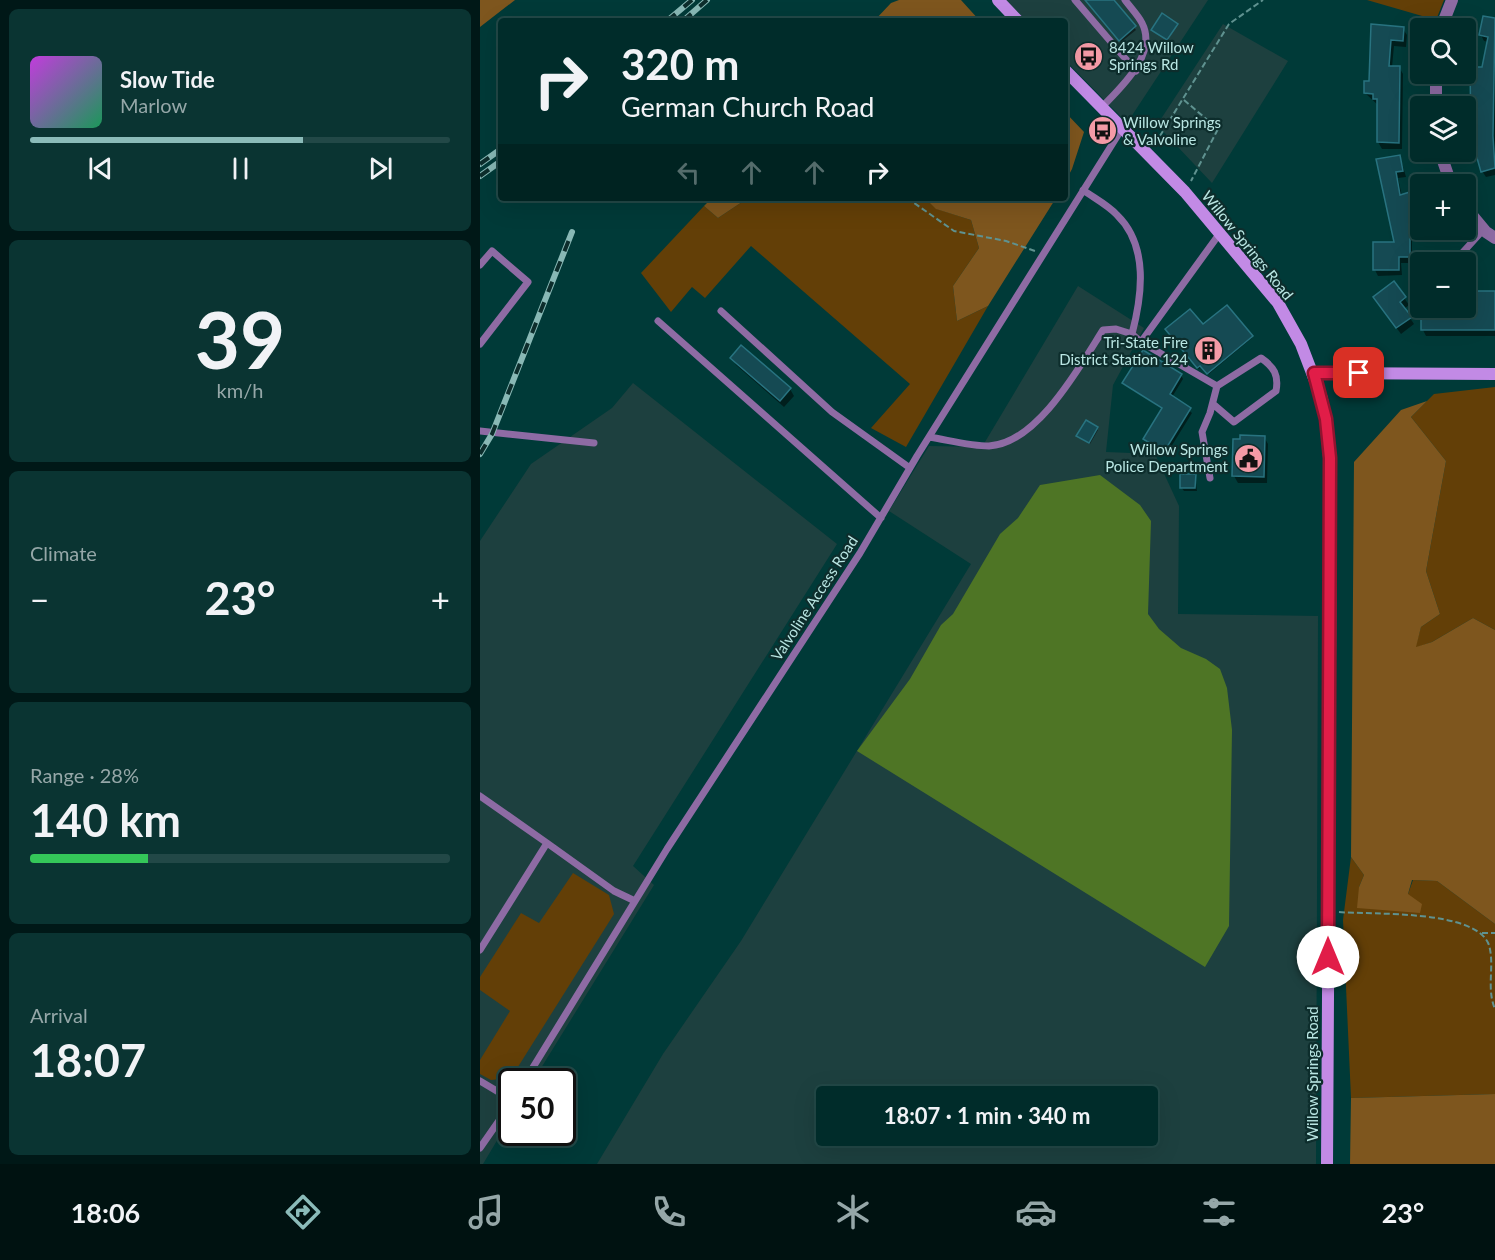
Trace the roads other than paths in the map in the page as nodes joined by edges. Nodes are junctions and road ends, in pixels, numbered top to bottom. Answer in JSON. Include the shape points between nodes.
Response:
{"nodes":[{"id":1,"x":998,"y":0,"type":"edge"},
{"id":2,"x":1076,"y":0,"type":"edge"},
{"id":3,"x":1125,"y":0,"type":"edge"},
{"id":4,"x":1452,"y":0,"type":"edge"},
{"id":5,"x":1015,"y":18,"type":"edge"},
{"id":6,"x":1445,"y":18,"type":"edge"},
{"id":7,"x":1136,"y":71,"type":"junction"},
{"id":8,"x":1068,"y":72,"type":"edge"},
{"id":9,"x":1102,"y":107,"type":"junction"},
{"id":10,"x":1123,"y":127,"type":"junction"},
{"id":11,"x":1083,"y":190,"type":"junction"},
{"id":12,"x":1476,"y":220,"type":"edge"},
{"id":13,"x":1484,"y":229,"type":"junction"},
{"id":14,"x":1220,"y":233,"type":"junction"},
{"id":15,"x":1495,"y":238,"type":"edge"},
{"id":16,"x":1463,"y":252,"type":"edge"},
{"id":17,"x":480,"y":265,"type":"edge"},
{"id":18,"x":721,"y":311,"type":"dead end"},
{"id":19,"x":658,"y":321,"type":"dead end"},
{"id":20,"x":1132,"y":334,"type":"junction"},
{"id":21,"x":1141,"y":342,"type":"junction"},
{"id":22,"x":480,"y":344,"type":"edge"},
{"id":23,"x":1314,"y":373,"type":"junction"},
{"id":24,"x":1495,"y":374,"type":"edge"},
{"id":25,"x":1217,"y":386,"type":"junction"},
{"id":26,"x":1213,"y":404,"type":"junction"},
{"id":27,"x":481,"y":433,"type":"edge"},
{"id":28,"x":929,"y":437,"type":"junction"},
{"id":29,"x":594,"y":443,"type":"dead end"},
{"id":30,"x":910,"y":468,"type":"junction"},
{"id":31,"x":1210,"y":478,"type":"dead end"},
{"id":32,"x":881,"y":518,"type":"junction"},
{"id":33,"x":480,"y":796,"type":"edge"},
{"id":34,"x":547,"y":843,"type":"junction"},
{"id":35,"x":635,"y":901,"type":"junction"},
{"id":36,"x":480,"y":950,"type":"edge"},
{"id":37,"x":533,"y":1068,"type":"edge"},
{"id":38,"x":480,"y":1081,"type":"edge"},
{"id":39,"x":498,"y":1092,"type":"edge"},
{"id":40,"x":498,"y":1122,"type":"edge"},
{"id":41,"x":480,"y":1148,"type":"edge"},
{"id":42,"x":1327,"y":1164,"type":"edge"}],
"edges":[{"from":1,"to":5,"type":"main road"},
{"from":2,"to":7,"type":"lane"},
{"from":3,"to":7,"type":"lane","via":[[1143,24],[1145,45]]},
{"from":4,"to":6,"type":"street"},
{"from":7,"to":9,"type":"lane"},
{"from":8,"to":9,"type":"main road","name":"Willow Springs Road"},
{"from":9,"to":10,"type":"main road","name":"Willow Springs Road"},
{"from":10,"to":11,"type":"lane","name":"Valvoline Access Road"},
{"from":10,"to":14,"type":"main road","name":"Willow Springs Road"},
{"from":11,"to":20,"type":"lane","via":[[1118,215],[1134,242],[1141,278],[1138,316]]},
{"from":11,"to":28,"type":"lane","name":"Valvoline Access Road"},
{"from":12,"to":13,"type":"street"},
{"from":13,"to":15,"type":"street"},
{"from":13,"to":16,"type":"lane"},
{"from":14,"to":21,"type":"lane"},
{"from":14,"to":23,"type":"main road","name":"Willow Springs Road","via":[[1278,303]]},
{"from":17,"to":22,"type":"lane","via":[[492,251],[528,282]]},
{"from":18,"to":30,"type":"lane","via":[[832,412]]},
{"from":19,"to":32,"type":"lane"},
{"from":20,"to":21,"type":"lane"},
{"from":20,"to":28,"type":"lane","via":[[1103,330],[1054,405],[1017,436],[990,446]]},
{"from":21,"to":25,"type":"lane"},
{"from":23,"to":24,"type":"main road"},
{"from":23,"to":42,"type":"main road","name":"Willow Springs Road","via":[[1326,419],[1330,458]]},
{"from":25,"to":26,"type":"lane"},
{"from":25,"to":26,"type":"lane","via":[[1261,358],[1272,366],[1278,380],[1276,391],[1234,422]]},
{"from":26,"to":31,"type":"lane","via":[[1202,432]]},
{"from":27,"to":29,"type":"lane"},
{"from":28,"to":30,"type":"lane","name":"Valvoline Access Road"},
{"from":30,"to":32,"type":"lane","name":"Valvoline Access Road"},
{"from":32,"to":35,"type":"lane","name":"Valvoline Access Road"},
{"from":33,"to":34,"type":"lane"},
{"from":34,"to":35,"type":"lane","via":[[614,891]]},
{"from":34,"to":36,"type":"lane"},
{"from":35,"to":37,"type":"lane","name":"Valvoline Access Road"},
{"from":38,"to":39,"type":"lane"},
{"from":40,"to":41,"type":"lane"}]}
